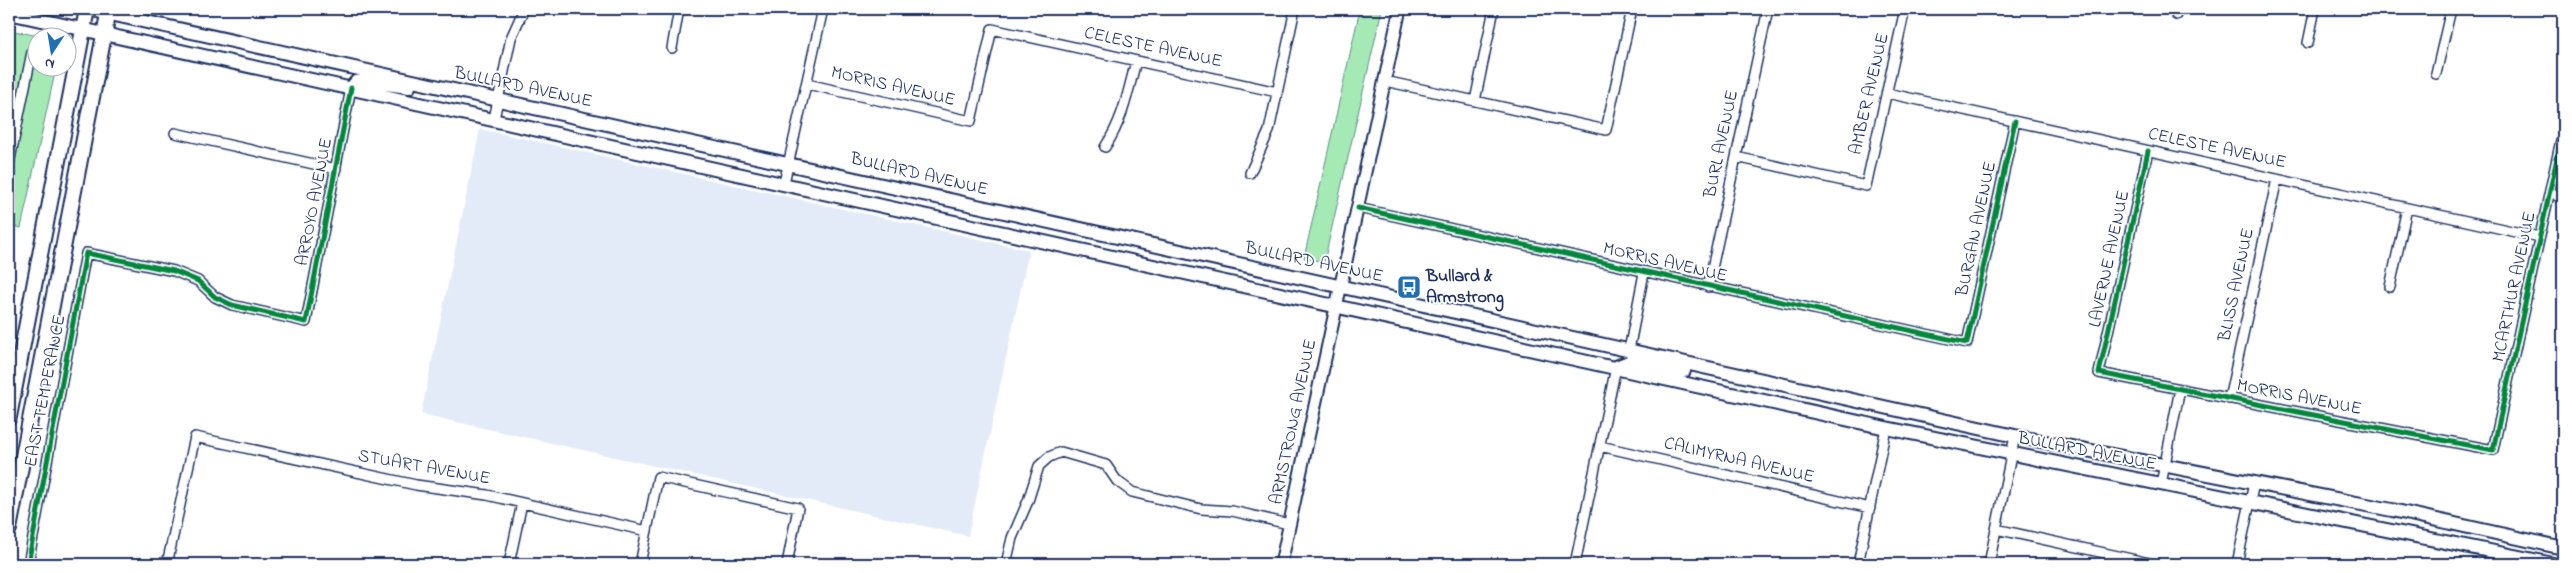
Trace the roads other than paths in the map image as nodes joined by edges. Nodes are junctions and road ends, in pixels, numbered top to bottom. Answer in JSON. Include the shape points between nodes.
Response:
{"nodes":[{"id":1,"x":88,"y":9,"type":"edge"},
{"id":2,"x":524,"y":9,"type":"edge"},
{"id":3,"x":678,"y":9,"type":"edge"},
{"id":4,"x":823,"y":9,"type":"edge"},
{"id":5,"x":1295,"y":9,"type":"edge"},
{"id":6,"x":1400,"y":9,"type":"edge"},
{"id":7,"x":1494,"y":9,"type":"edge"},
{"id":8,"x":1632,"y":9,"type":"edge"},
{"id":9,"x":1768,"y":9,"type":"edge"},
{"id":10,"x":1905,"y":9,"type":"edge"},
{"id":11,"x":2315,"y":9,"type":"edge"},
{"id":12,"x":2451,"y":9,"type":"edge"},
{"id":13,"x":109,"y":11,"type":"edge"},
{"id":14,"x":9,"y":13,"type":"edge"},
{"id":15,"x":83,"y":28,"type":"junction"},
{"id":16,"x":105,"y":32,"type":"junction"},
{"id":17,"x":2308,"y":43,"type":"dead end"},
{"id":18,"x":672,"y":48,"type":"dead end"},
{"id":19,"x":1136,"y":61,"type":"junction"},
{"id":20,"x":28,"y":70,"type":"edge"},
{"id":21,"x":2436,"y":74,"type":"dead end"},
{"id":22,"x":1385,"y":81,"type":"junction"},
{"id":23,"x":421,"y":83,"type":"junction"},
{"id":24,"x":807,"y":84,"type":"junction"},
{"id":25,"x":351,"y":88,"type":"junction"},
{"id":26,"x":1277,"y":92,"type":"junction"},
{"id":27,"x":1887,"y":93,"type":"junction"},
{"id":28,"x":498,"y":100,"type":"junction"},
{"id":29,"x":1475,"y":101,"type":"junction"},
{"id":30,"x":494,"y":119,"type":"junction"},
{"id":31,"x":971,"y":121,"type":"joint"},
{"id":32,"x":2015,"y":121,"type":"junction"},
{"id":33,"x":2563,"y":131,"type":"edge"},
{"id":34,"x":175,"y":133,"type":"dead end"},
{"id":35,"x":11,"y":146,"type":"edge"},
{"id":36,"x":1104,"y":147,"type":"dead end"},
{"id":37,"x":2148,"y":151,"type":"junction"},
{"id":38,"x":1736,"y":157,"type":"junction"},
{"id":39,"x":9,"y":164,"type":"edge"},
{"id":40,"x":788,"y":164,"type":"junction"},
{"id":41,"x":336,"y":169,"type":"junction"},
{"id":42,"x":1250,"y":173,"type":"dead end"},
{"id":43,"x":2277,"y":179,"type":"junction"},
{"id":44,"x":784,"y":183,"type":"junction"},
{"id":45,"x":2550,"y":193,"type":"junction"},
{"id":46,"x":2563,"y":196,"type":"edge"},
{"id":47,"x":1358,"y":208,"type":"junction"},
{"id":48,"x":2407,"y":208,"type":"junction"},
{"id":49,"x":2540,"y":237,"type":"junction"},
{"id":50,"x":86,"y":253,"type":"joint"},
{"id":51,"x":1644,"y":273,"type":"junction"},
{"id":52,"x":1341,"y":287,"type":"junction"},
{"id":53,"x":1708,"y":287,"type":"junction"},
{"id":54,"x":2390,"y":287,"type":"dead end"},
{"id":55,"x":1337,"y":305,"type":"junction"},
{"id":56,"x":1967,"y":343,"type":"joint"},
{"id":57,"x":1629,"y":350,"type":"junction"},
{"id":58,"x":1616,"y":367,"type":"junction"},
{"id":59,"x":1722,"y":372,"type":"junction"},
{"id":60,"x":2099,"y":374,"type":"joint"},
{"id":61,"x":2180,"y":389,"type":"junction"},
{"id":62,"x":2229,"y":398,"type":"junction"},
{"id":63,"x":9,"y":417,"type":"edge"},
{"id":64,"x":1886,"y":428,"type":"junction"},
{"id":65,"x":2014,"y":436,"type":"junction"},
{"id":66,"x":1600,"y":446,"type":"junction"},
{"id":67,"x":2493,"y":450,"type":"joint"},
{"id":68,"x":2011,"y":454,"type":"junction"},
{"id":69,"x":2164,"y":466,"type":"junction"},
{"id":70,"x":2254,"y":483,"type":"junction"},
{"id":71,"x":2161,"y":484,"type":"junction"},
{"id":72,"x":2250,"y":502,"type":"junction"},
{"id":73,"x":522,"y":503,"type":"junction"},
{"id":74,"x":1870,"y":508,"type":"junction"},
{"id":75,"x":1290,"y":524,"type":"junction"},
{"id":76,"x":9,"y":529,"type":"edge"},
{"id":77,"x":1996,"y":529,"type":"junction"},
{"id":78,"x":647,"y":531,"type":"junction"},
{"id":79,"x":2563,"y":548,"type":"edge"},
{"id":80,"x":2113,"y":560,"type":"edge"},
{"id":81,"x":28,"y":564,"type":"edge"},
{"id":82,"x":167,"y":564,"type":"edge"},
{"id":83,"x":509,"y":564,"type":"edge"},
{"id":84,"x":640,"y":564,"type":"edge"},
{"id":85,"x":787,"y":564,"type":"edge"},
{"id":86,"x":1006,"y":564,"type":"edge"},
{"id":87,"x":1281,"y":564,"type":"edge"},
{"id":88,"x":1575,"y":564,"type":"edge"},
{"id":89,"x":1858,"y":564,"type":"edge"},
{"id":90,"x":1989,"y":564,"type":"edge"},
{"id":91,"x":2154,"y":564,"type":"edge"},
{"id":92,"x":2237,"y":564,"type":"edge"},
{"id":93,"x":2552,"y":564,"type":"edge"}],
"edges":[{"from":1,"to":13,"type":"main road","name":"BULLARD AVENUE"},
{"from":1,"to":15,"type":"main road"},
{"from":2,"to":28,"type":"street","via":[[511,38]]},
{"from":3,"to":18,"type":"street"},
{"from":4,"to":24,"type":"street"},
{"from":5,"to":26,"type":"street"},
{"from":6,"to":22,"type":"street","name":"ARMSTRONG AVENUE"},
{"from":7,"to":29,"type":"street"},
{"from":8,"to":29,"type":"street","via":[[1606,130]]},
{"from":9,"to":38,"type":"street","name":"BURL AVENUE"},
{"from":10,"to":27,"type":"street","name":"AMBER AVENUE"},
{"from":11,"to":17,"type":"street"},
{"from":12,"to":21,"type":"street"},
{"from":13,"to":16,"type":"main road"},
{"from":13,"to":23,"type":"main road","name":"BULLARD AVENUE"},
{"from":14,"to":15,"type":"main road","name":"BULLARD AVENUE"},
{"from":15,"to":16,"type":"main road","name":"BULLARD AVENUE"},
{"from":15,"to":63,"type":"main road"},
{"from":16,"to":25,"type":"main road","name":"BULLARD AVENUE"},
{"from":16,"to":76,"type":"main road"},
{"from":19,"to":26,"type":"street","name":"CELESTE AVENUE"},
{"from":19,"to":31,"type":"street","name":"CELESTE AVENUE","via":[[992,29]]},
{"from":19,"to":36,"type":"street","via":[[1125,106]]},
{"from":20,"to":35,"type":"street"},
{"from":22,"to":29,"type":"street"},
{"from":22,"to":47,"type":"street","name":"ARMSTRONG AVENUE"},
{"from":23,"to":25,"type":"main road","via":[[401,88],[359,81]]},
{"from":23,"to":28,"type":"main road","name":"BULLARD AVENUE"},
{"from":24,"to":31,"type":"street","name":"MORRIS AVENUE"},
{"from":24,"to":40,"type":"street"},
{"from":25,"to":30,"type":"main road","name":"BULLARD AVENUE"},
{"from":25,"to":41,"type":"street","name":"ARROYO AVENUE"},
{"from":26,"to":42,"type":"street","via":[[1268,131]]},
{"from":27,"to":32,"type":"street","name":"CELESTE AVENUE"},
{"from":27,"to":38,"type":"street","name":"AMBER AVENUE","via":[[1866,186]]},
{"from":28,"to":30,"type":"street"},
{"from":28,"to":40,"type":"main road","name":"BULLARD AVENUE"},
{"from":30,"to":44,"type":"main road","name":"BULLARD AVENUE"},
{"from":32,"to":37,"type":"street","name":"CELESTE AVENUE"},
{"from":32,"to":56,"type":"street","name":"BURGAN AVENUE"},
{"from":33,"to":45,"type":"street","name":"MCARTHUR AVENUE"},
{"from":34,"to":41,"type":"street"},
{"from":35,"to":39,"type":"street"},
{"from":37,"to":43,"type":"street","name":"CELESTE AVENUE"},
{"from":37,"to":60,"type":"street","name":"LAVERNE AVENUE"},
{"from":38,"to":53,"type":"street","name":"BURL AVENUE"},
{"from":40,"to":44,"type":"street"},
{"from":40,"to":52,"type":"main road","name":"BULLARD AVENUE"},
{"from":41,"to":50,"type":"street","name":"ARROYO AVENUE","via":[[306,322],[232,305],[215,297],[198,281],[174,271]]},
{"from":43,"to":48,"type":"street","name":"CELESTE AVENUE"},
{"from":43,"to":62,"type":"street","name":"BLISS AVENUE"},
{"from":44,"to":55,"type":"main road","name":"BULLARD AVENUE"},
{"from":45,"to":46,"type":"street"},
{"from":45,"to":49,"type":"street","name":"MCARTHUR AVENUE"},
{"from":47,"to":51,"type":"street","name":"MORRIS AVENUE"},
{"from":47,"to":52,"type":"street","name":"ARMSTRONG AVENUE"},
{"from":48,"to":49,"type":"street","name":"CELESTE AVENUE"},
{"from":48,"to":54,"type":"street"},
{"from":49,"to":67,"type":"street","name":"MCARTHUR AVENUE"},
{"from":50,"to":81,"type":"street","name":"EAST TEMPERANCE"},
{"from":51,"to":53,"type":"street","name":"MORRIS AVENUE"},
{"from":51,"to":57,"type":"street"},
{"from":52,"to":55,"type":"street","name":"ARMSTRONG AVENUE"},
{"from":52,"to":57,"type":"main road","name":"BULLARD AVENUE"},
{"from":53,"to":56,"type":"street","name":"MORRIS AVENUE"},
{"from":55,"to":58,"type":"main road","name":"BULLARD AVENUE"},
{"from":55,"to":75,"type":"street","name":"ARMSTRONG AVENUE"},
{"from":57,"to":59,"type":"main road","name":"BULLARD AVENUE"},
{"from":58,"to":59,"type":"main road","name":"BULLARD AVENUE","via":[[1631,361],[1680,370]]},
{"from":58,"to":64,"type":"main road","name":"BULLARD AVENUE"},
{"from":58,"to":66,"type":"street"},
{"from":59,"to":65,"type":"main road","name":"BULLARD AVENUE"},
{"from":60,"to":61,"type":"street","name":"MORRIS AVENUE"},
{"from":61,"to":62,"type":"street","name":"MORRIS AVENUE"},
{"from":61,"to":69,"type":"street"},
{"from":62,"to":67,"type":"street","name":"MORRIS AVENUE"},
{"from":64,"to":68,"type":"main road","name":"BULLARD AVENUE"},
{"from":64,"to":74,"type":"street"},
{"from":65,"to":68,"type":"street"},
{"from":65,"to":69,"type":"main road","name":"BULLARD AVENUE"},
{"from":66,"to":74,"type":"street","name":"CALIMYRNA AVENUE"},
{"from":66,"to":88,"type":"street"},
{"from":68,"to":71,"type":"main road","name":"BULLARD AVENUE"},
{"from":68,"to":77,"type":"street"},
{"from":69,"to":70,"type":"main road","name":"BULLARD AVENUE"},
{"from":69,"to":71,"type":"street"},
{"from":70,"to":72,"type":"street"},
{"from":70,"to":79,"type":"main road","name":"BULLARD AVENUE"},
{"from":71,"to":72,"type":"main road","name":"BULLARD AVENUE"},
{"from":72,"to":92,"type":"street"},
{"from":72,"to":93,"type":"main road","name":"BULLARD AVENUE"},
{"from":73,"to":78,"type":"street","name":"STUART AVENUE"},
{"from":73,"to":82,"type":"street","name":"STUART AVENUE","via":[[402,482],[195,437]]},
{"from":73,"to":83,"type":"street"},
{"from":74,"to":89,"type":"street"},
{"from":75,"to":86,"type":"street","via":[[1232,511],[1201,509],[1132,492],[1117,481],[1106,465],[1061,452],[1048,457],[1039,466],[1012,538]]},
{"from":75,"to":87,"type":"street","name":"ARMSTRONG AVENUE"},
{"from":77,"to":80,"type":"street"},
{"from":77,"to":90,"type":"street"},
{"from":78,"to":84,"type":"street"},
{"from":78,"to":85,"type":"street","via":[[658,477],[798,508]]},
{"from":80,"to":91,"type":"street"}]}
